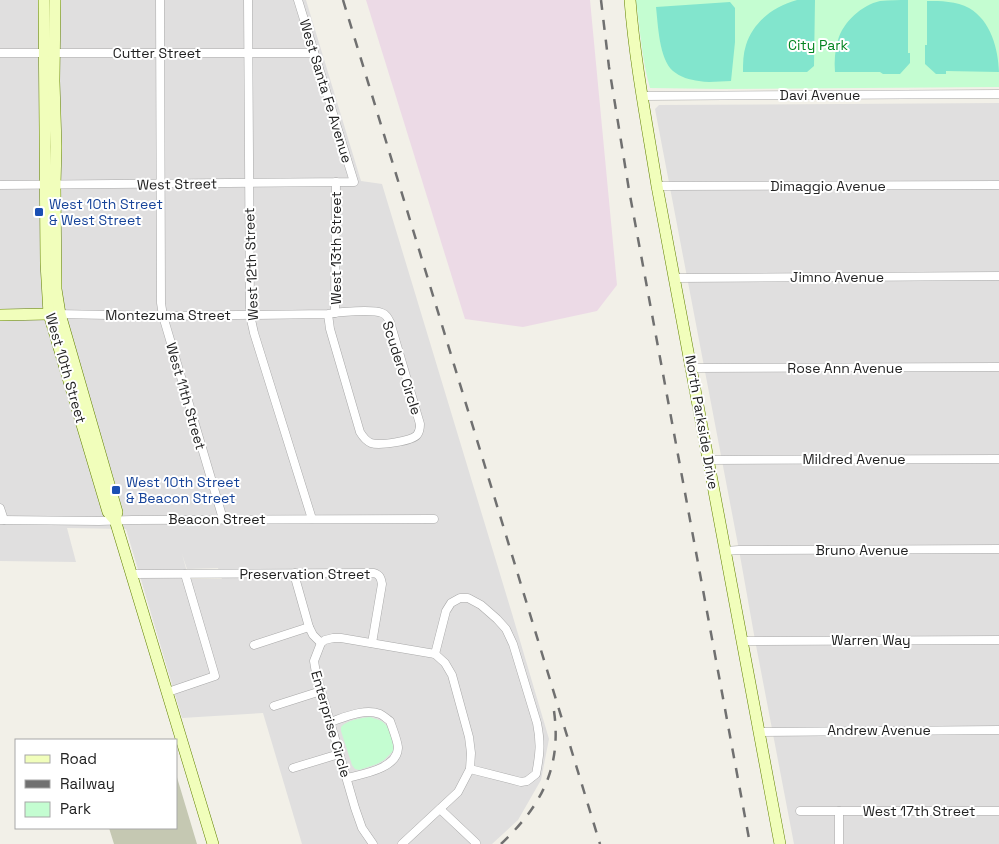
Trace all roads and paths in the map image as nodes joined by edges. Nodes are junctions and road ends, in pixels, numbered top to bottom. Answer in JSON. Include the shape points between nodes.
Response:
{"nodes":[{"id":1,"x":44,"y":0,"type":"edge"},
{"id":2,"x":54,"y":0,"type":"edge"},
{"id":3,"x":160,"y":0,"type":"edge"},
{"id":4,"x":248,"y":0,"type":"edge"},
{"id":5,"x":298,"y":0,"type":"edge"},
{"id":6,"x":630,"y":0,"type":"edge"},
{"id":7,"x":161,"y":53,"type":"junction"},
{"id":8,"x":248,"y":53,"type":"junction"},
{"id":9,"x":314,"y":53,"type":"junction"},
{"id":10,"x":0,"y":54,"type":"edge"},
{"id":11,"x":49,"y":54,"type":"junction"},
{"id":12,"x":999,"y":94,"type":"edge"},
{"id":13,"x":642,"y":96,"type":"junction"},
{"id":14,"x":336,"y":182,"type":"junction"},
{"id":15,"x":354,"y":182,"type":"joint"},
{"id":16,"x":248,"y":183,"type":"junction"},
{"id":17,"x":162,"y":184,"type":"junction"},
{"id":18,"x":0,"y":185,"type":"edge"},
{"id":19,"x":51,"y":185,"type":"junction"},
{"id":20,"x":999,"y":185,"type":"edge"},
{"id":21,"x":658,"y":186,"type":"junction"},
{"id":22,"x":999,"y":276,"type":"edge"},
{"id":23,"x":675,"y":278,"type":"junction"},
{"id":24,"x":332,"y":313,"type":"junction"},
{"id":25,"x":54,"y":314,"type":"junction"},
{"id":26,"x":0,"y":315,"type":"edge"},
{"id":27,"x":250,"y":315,"type":"junction"},
{"id":28,"x":163,"y":316,"type":"junction"},
{"id":29,"x":999,"y":367,"type":"edge"},
{"id":30,"x":692,"y":368,"type":"junction"},
{"id":31,"x":999,"y":458,"type":"edge"},
{"id":32,"x":709,"y":460,"type":"junction"},
{"id":33,"x":0,"y":508,"type":"edge"},
{"id":34,"x":312,"y":519,"type":"junction"},
{"id":35,"x":2,"y":520,"type":"edge"},
{"id":36,"x":115,"y":520,"type":"junction"},
{"id":37,"x":223,"y":520,"type":"junction"},
{"id":38,"x":434,"y":520,"type":"dead end"},
{"id":39,"x":999,"y":549,"type":"edge"},
{"id":40,"x":725,"y":551,"type":"junction"},
{"id":41,"x":295,"y":573,"type":"junction"},
{"id":42,"x":132,"y":574,"type":"junction"},
{"id":43,"x":185,"y":574,"type":"junction"},
{"id":44,"x":309,"y":627,"type":"junction"},
{"id":45,"x":743,"y":640,"type":"junction"},
{"id":46,"x":999,"y":640,"type":"edge"},
{"id":47,"x":372,"y":643,"type":"junction"},
{"id":48,"x":321,"y":644,"type":"junction"},
{"id":49,"x":254,"y":645,"type":"dead end"},
{"id":50,"x":435,"y":654,"type":"junction"},
{"id":51,"x":321,"y":691,"type":"junction"},
{"id":52,"x":168,"y":692,"type":"junction"},
{"id":53,"x":274,"y":706,"type":"dead end"},
{"id":54,"x":330,"y":722,"type":"junction"},
{"id":55,"x":999,"y":730,"type":"edge"},
{"id":56,"x":759,"y":732,"type":"junction"},
{"id":57,"x":339,"y":754,"type":"junction"},
{"id":58,"x":293,"y":768,"type":"dead end"},
{"id":59,"x":470,"y":769,"type":"junction"},
{"id":60,"x":346,"y":778,"type":"junction"},
{"id":61,"x":440,"y":809,"type":"junction"},
{"id":62,"x":800,"y":811,"type":"dead end"},
{"id":63,"x":839,"y":811,"type":"junction"},
{"id":64,"x":999,"y":811,"type":"edge"},
{"id":65,"x":476,"y":843,"type":"edge"},
{"id":66,"x":213,"y":844,"type":"edge"},
{"id":67,"x":373,"y":844,"type":"edge"},
{"id":68,"x":402,"y":844,"type":"edge"},
{"id":69,"x":780,"y":844,"type":"edge"},
{"id":70,"x":839,"y":844,"type":"edge"}],
"edges":[{"from":1,"to":11,"type":"main road","name":"West 10th Street"},
{"from":2,"to":11,"type":"main road","name":"West 10th Street"},
{"from":3,"to":7,"type":"street","name":"West 11th Street"},
{"from":4,"to":8,"type":"street","name":"West 12th Street"},
{"from":5,"to":9,"type":"street","name":"West Santa Fe Avenue"},
{"from":6,"to":13,"type":"main road","name":"North Parkside Drive"},
{"from":7,"to":8,"type":"street","name":"Cutter Street"},
{"from":7,"to":11,"type":"street","name":"Cutter Street"},
{"from":7,"to":17,"type":"street","name":"West 11th Street"},
{"from":8,"to":9,"type":"street","name":"Cutter Street"},
{"from":8,"to":16,"type":"street","name":"West 12th Street"},
{"from":9,"to":15,"type":"street","name":"West Santa Fe Avenue"},
{"from":10,"to":11,"type":"street","name":"Cutter Street"},
{"from":11,"to":19,"type":"main road","name":"West 10th Street","via":[[44,139]]},
{"from":12,"to":13,"type":"street","name":"Davi Avenue"},
{"from":13,"to":21,"type":"main road","name":"North Parkside Drive"},
{"from":14,"to":15,"type":"street","name":"West Street"},
{"from":14,"to":16,"type":"street","name":"West Street"},
{"from":14,"to":24,"type":"street","name":"West 13th Street"},
{"from":16,"to":17,"type":"street","name":"West Street"},
{"from":16,"to":27,"type":"street","name":"West 12th Street"},
{"from":17,"to":19,"type":"street","name":"West Street"},
{"from":17,"to":28,"type":"street","name":"West 11th Street"},
{"from":18,"to":19,"type":"street","name":"West Street"},
{"from":19,"to":25,"type":"main road","name":"West 10th Street","via":[[46,263]]},
{"from":20,"to":21,"type":"street","name":"Dimaggio Avenue"},
{"from":21,"to":23,"type":"main road","name":"North Parkside Drive"},
{"from":22,"to":23,"type":"street","name":"Jimno Avenue"},
{"from":23,"to":30,"type":"main road","name":"North Parkside Drive"},
{"from":24,"to":24,"type":"street","name":"Scudero Circle","via":[[330,329],[364,438],[380,444],[416,437],[420,424],[387,316],[377,312]]},
{"from":24,"to":27,"type":"street","name":"Montezuma Street"},
{"from":25,"to":26,"type":"main road","name":"Montezuma Street"},
{"from":25,"to":28,"type":"street","name":"Montezuma Street"},
{"from":25,"to":36,"type":"main road","name":"West 10th Street","via":[[108,512]]},
{"from":27,"to":28,"type":"street","name":"Montezuma Street"},
{"from":27,"to":34,"type":"street","name":"West 12th Street"},
{"from":28,"to":37,"type":"street","name":"West 11th Street"},
{"from":29,"to":30,"type":"street","name":"Rose Ann Avenue"},
{"from":30,"to":32,"type":"main road","name":"North Parkside Drive"},
{"from":31,"to":32,"type":"street","name":"Mildred Avenue"},
{"from":32,"to":40,"type":"main road","name":"North Parkside Drive"},
{"from":33,"to":35,"type":"street"},
{"from":34,"to":37,"type":"street","name":"Beacon Street"},
{"from":34,"to":38,"type":"street","name":"Beacon Street"},
{"from":35,"to":36,"type":"street","name":"Beacon Street"},
{"from":36,"to":37,"type":"street","name":"Beacon Street"},
{"from":36,"to":42,"type":"main road","name":"West 10th Street"},
{"from":39,"to":40,"type":"street","name":"Bruno Avenue"},
{"from":40,"to":45,"type":"main road","name":"North Parkside Drive"},
{"from":41,"to":43,"type":"street","name":"Preservation Street"},
{"from":41,"to":44,"type":"street"},
{"from":41,"to":47,"type":"street","name":"Preservation Street","via":[[374,573],[382,578]]},
{"from":42,"to":43,"type":"street","name":"Preservation Street"},
{"from":42,"to":52,"type":"main road","name":"West 10th Street"},
{"from":43,"to":52,"type":"street","via":[[215,676]]},
{"from":44,"to":48,"type":"street"},
{"from":44,"to":49,"type":"street"},
{"from":45,"to":46,"type":"street","name":"Warren Way"},
{"from":45,"to":56,"type":"main road","name":"North Parkside Drive"},
{"from":47,"to":48,"type":"street","via":[[333,638]]},
{"from":47,"to":50,"type":"street"},
{"from":48,"to":51,"type":"street","name":"Enterprise Circle","via":[[314,662]]},
{"from":50,"to":59,"type":"street","via":[[452,675],[469,737]]},
{"from":50,"to":59,"type":"street","via":[[446,611],[460,598],[468,598],[498,618],[513,644],[540,736],[536,774],[521,782]]},
{"from":51,"to":53,"type":"street"},
{"from":51,"to":54,"type":"street","name":"Enterprise Circle"},
{"from":52,"to":66,"type":"main road","name":"West 10th Street"},
{"from":54,"to":57,"type":"street","name":"Enterprise Circle"},
{"from":54,"to":60,"type":"street","via":[[359,713],[381,714],[390,721],[398,748],[388,764],[378,770]]},
{"from":55,"to":56,"type":"street","name":"Andrew Avenue"},
{"from":56,"to":69,"type":"main road","name":"North Parkside Drive"},
{"from":57,"to":58,"type":"street"},
{"from":57,"to":60,"type":"street","name":"Enterprise Circle"},
{"from":59,"to":61,"type":"street","via":[[458,792]]},
{"from":60,"to":67,"type":"street","name":"Enterprise Circle","via":[[362,828]]},
{"from":61,"to":65,"type":"street"},
{"from":61,"to":68,"type":"street"},
{"from":62,"to":63,"type":"street","name":"West 17th Street"},
{"from":63,"to":64,"type":"street","name":"West 17th Street"},
{"from":63,"to":70,"type":"street"}]}
